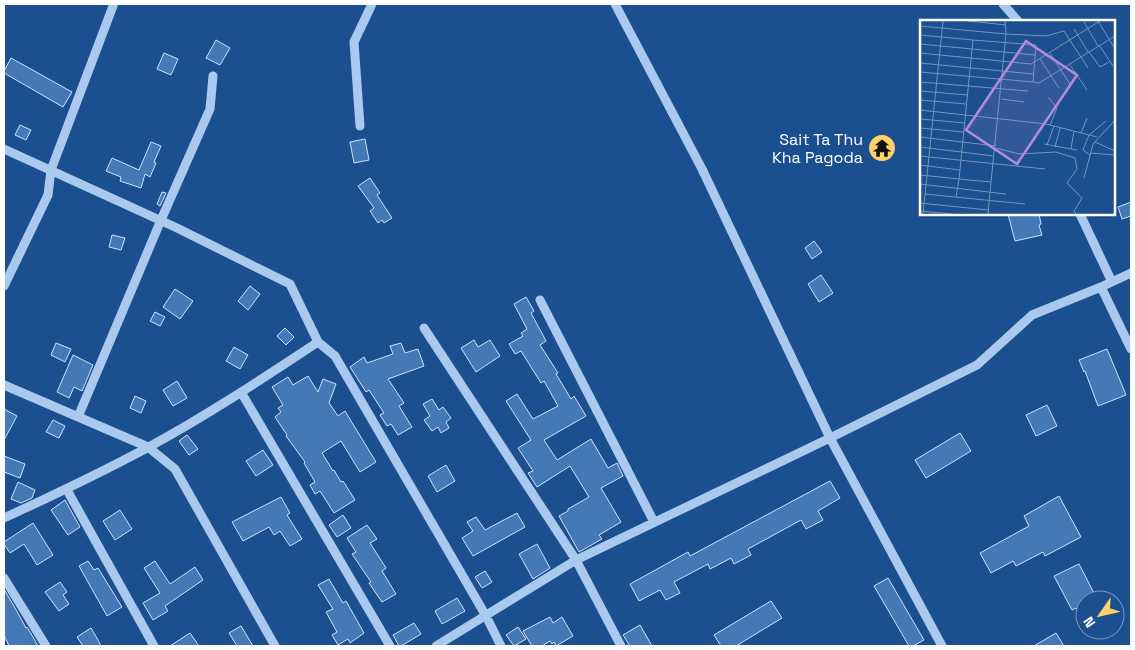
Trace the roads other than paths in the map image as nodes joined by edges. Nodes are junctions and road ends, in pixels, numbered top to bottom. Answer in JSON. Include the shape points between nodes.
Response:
{"nodes":[{"id":1,"x":372,"y":4,"type":"edge"},
{"id":2,"x":615,"y":4,"type":"edge"},
{"id":3,"x":1003,"y":4,"type":"edge"},
{"id":4,"x":113,"y":6,"type":"dead end"},
{"id":5,"x":1017,"y":20,"type":"edge"},
{"id":6,"x":213,"y":76,"type":"dead end"},
{"id":7,"x":360,"y":126,"type":"dead end"},
{"id":8,"x":4,"y":149,"type":"edge"},
{"id":9,"x":51,"y":170,"type":"junction"},
{"id":10,"x":1080,"y":215,"type":"edge"},
{"id":11,"x":160,"y":220,"type":"junction"},
{"id":12,"x":1131,"y":273,"type":"edge"},
{"id":13,"x":1112,"y":282,"type":"junction"},
{"id":14,"x":4,"y":286,"type":"edge"},
{"id":15,"x":1101,"y":288,"type":"junction"},
{"id":16,"x":540,"y":300,"type":"dead end"},
{"id":17,"x":424,"y":328,"type":"dead end"},
{"id":18,"x":318,"y":342,"type":"junction"},
{"id":19,"x":1131,"y":349,"type":"edge"},
{"id":20,"x":4,"y":385,"type":"edge"},
{"id":21,"x":241,"y":392,"type":"junction"},
{"id":22,"x":78,"y":417,"type":"junction"},
{"id":23,"x":830,"y":438,"type":"junction"},
{"id":24,"x":148,"y":447,"type":"junction"},
{"id":25,"x":66,"y":490,"type":"junction"},
{"id":26,"x":4,"y":518,"type":"edge"},
{"id":27,"x":654,"y":522,"type":"junction"},
{"id":28,"x":576,"y":560,"type":"junction"},
{"id":29,"x":4,"y":578,"type":"edge"},
{"id":30,"x":486,"y":616,"type":"junction"},
{"id":31,"x":46,"y":646,"type":"edge"},
{"id":32,"x":154,"y":646,"type":"edge"},
{"id":33,"x":276,"y":646,"type":"edge"},
{"id":34,"x":390,"y":646,"type":"edge"},
{"id":35,"x":436,"y":646,"type":"edge"},
{"id":36,"x":501,"y":646,"type":"edge"},
{"id":37,"x":621,"y":646,"type":"edge"},
{"id":38,"x":942,"y":646,"type":"edge"}],
"edges":[{"from":1,"to":7,"type":"street","via":[[354,42]]},
{"from":2,"to":23,"type":"street","via":[[702,169]]},
{"from":3,"to":5,"type":"street"},
{"from":4,"to":9,"type":"street"},
{"from":6,"to":11,"type":"street","via":[[210,109]]},
{"from":8,"to":9,"type":"street"},
{"from":9,"to":11,"type":"street"},
{"from":9,"to":14,"type":"street","via":[[48,195]]},
{"from":10,"to":13,"type":"street"},
{"from":11,"to":18,"type":"street","via":[[290,284]]},
{"from":11,"to":22,"type":"street"},
{"from":12,"to":13,"type":"street"},
{"from":13,"to":15,"type":"street"},
{"from":15,"to":19,"type":"street"},
{"from":15,"to":23,"type":"street","via":[[1032,315],[976,365]]},
{"from":16,"to":27,"type":"street"},
{"from":17,"to":28,"type":"street"},
{"from":18,"to":21,"type":"street"},
{"from":18,"to":30,"type":"street","via":[[335,356]]},
{"from":20,"to":22,"type":"street"},
{"from":21,"to":24,"type":"street"},
{"from":21,"to":34,"type":"street"},
{"from":22,"to":24,"type":"street"},
{"from":23,"to":27,"type":"street"},
{"from":23,"to":38,"type":"street"},
{"from":24,"to":25,"type":"street"},
{"from":24,"to":33,"type":"street","via":[[175,469]]},
{"from":25,"to":26,"type":"street"},
{"from":25,"to":32,"type":"street"},
{"from":27,"to":28,"type":"street"},
{"from":28,"to":30,"type":"street"},
{"from":28,"to":37,"type":"street"},
{"from":29,"to":31,"type":"street"},
{"from":30,"to":35,"type":"street"},
{"from":30,"to":36,"type":"street"}]}
